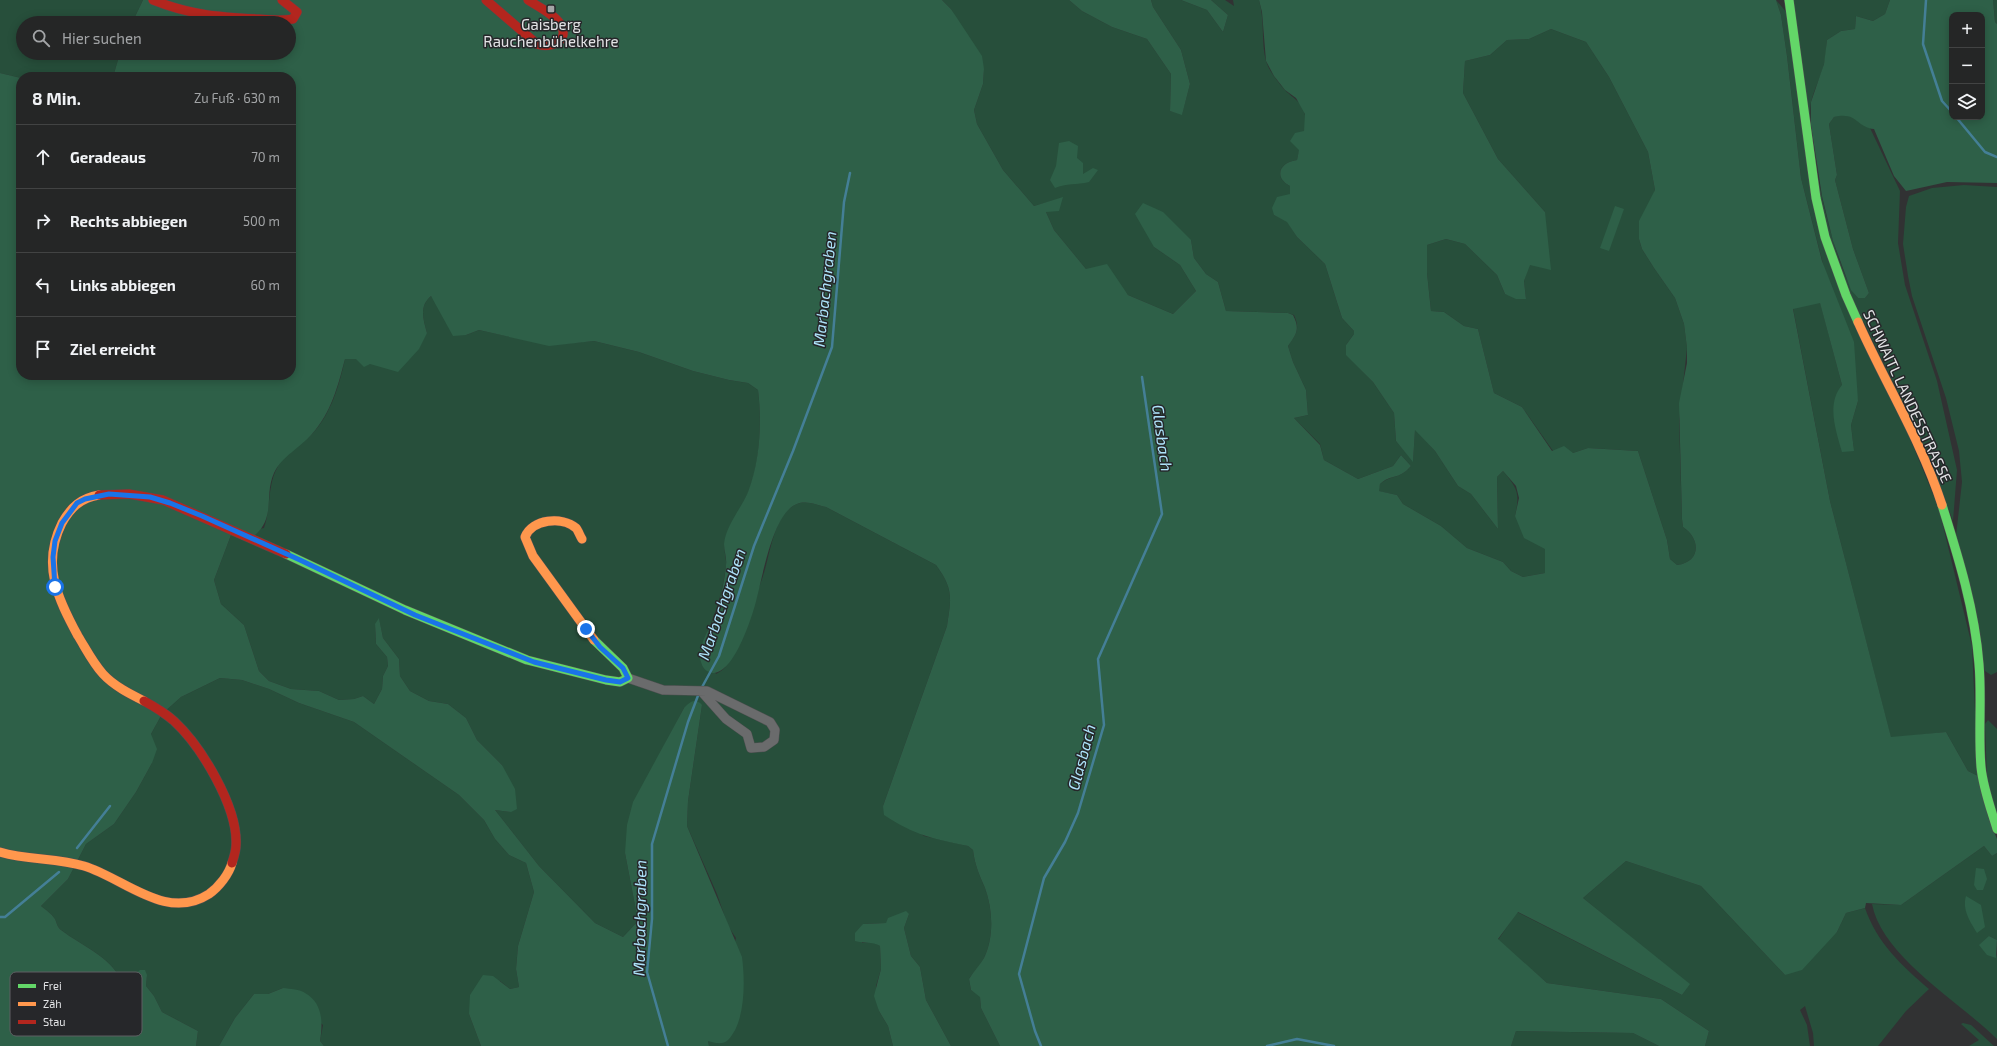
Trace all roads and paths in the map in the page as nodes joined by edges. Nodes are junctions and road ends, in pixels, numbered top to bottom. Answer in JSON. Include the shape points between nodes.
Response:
{"nodes":[{"id":1,"x":154,"y":0,"type":"edge"},
{"id":2,"x":282,"y":0,"type":"edge"},
{"id":3,"x":486,"y":0,"type":"edge"},
{"id":4,"x":528,"y":0,"type":"edge"},
{"id":5,"x":1788,"y":0,"type":"edge"},
{"id":6,"x":202,"y":16,"type":"edge"},
{"id":7,"x":295,"y":16,"type":"edge"},
{"id":8,"x":582,"y":539,"type":"dead end"},
{"id":9,"x":628,"y":678,"type":"junction"},
{"id":10,"x":700,"y":691,"type":"junction"},
{"id":11,"x":1997,"y":829,"type":"edge"},
{"id":12,"x":0,"y":852,"type":"edge"}],
"edges":[{"from":1,"to":6,"type":"street","via":[[189,14]]},
{"from":2,"to":7,"type":"street","via":[[294,9],[297,13]]},
{"from":3,"to":4,"type":"street","via":[[538,44],[550,47],[557,43],[563,30],[555,18]]},
{"from":5,"to":11,"type":"street","name":"SCHWAITL LANDESSTRASSE","via":[[1816,198],[1825,237],[1862,331],[1931,472],[1956,550],[1970,609],[1979,664],[1981,769]]},
{"from":8,"to":9,"type":"street","via":[[576,528],[557,520],[533,527],[525,535],[533,556],[600,647],[623,668]]},
{"from":9,"to":10,"type":"street","via":[[660,689]]},
{"from":9,"to":12,"type":"street","via":[[620,682],[606,680],[527,660],[404,610],[300,560],[163,500],[118,494],[85,499],[69,512],[55,541],[53,571],[59,601],[102,673],[111,682],[165,712],[176,721],[192,743],[221,788],[229,806],[235,834],[233,857],[224,879],[212,891],[193,901],[175,903],[143,895],[87,866]]},
{"from":10,"to":10,"type":"street","via":[[726,719],[747,734],[751,748],[764,747],[774,740],[775,730],[768,721],[710,692]]}]}
